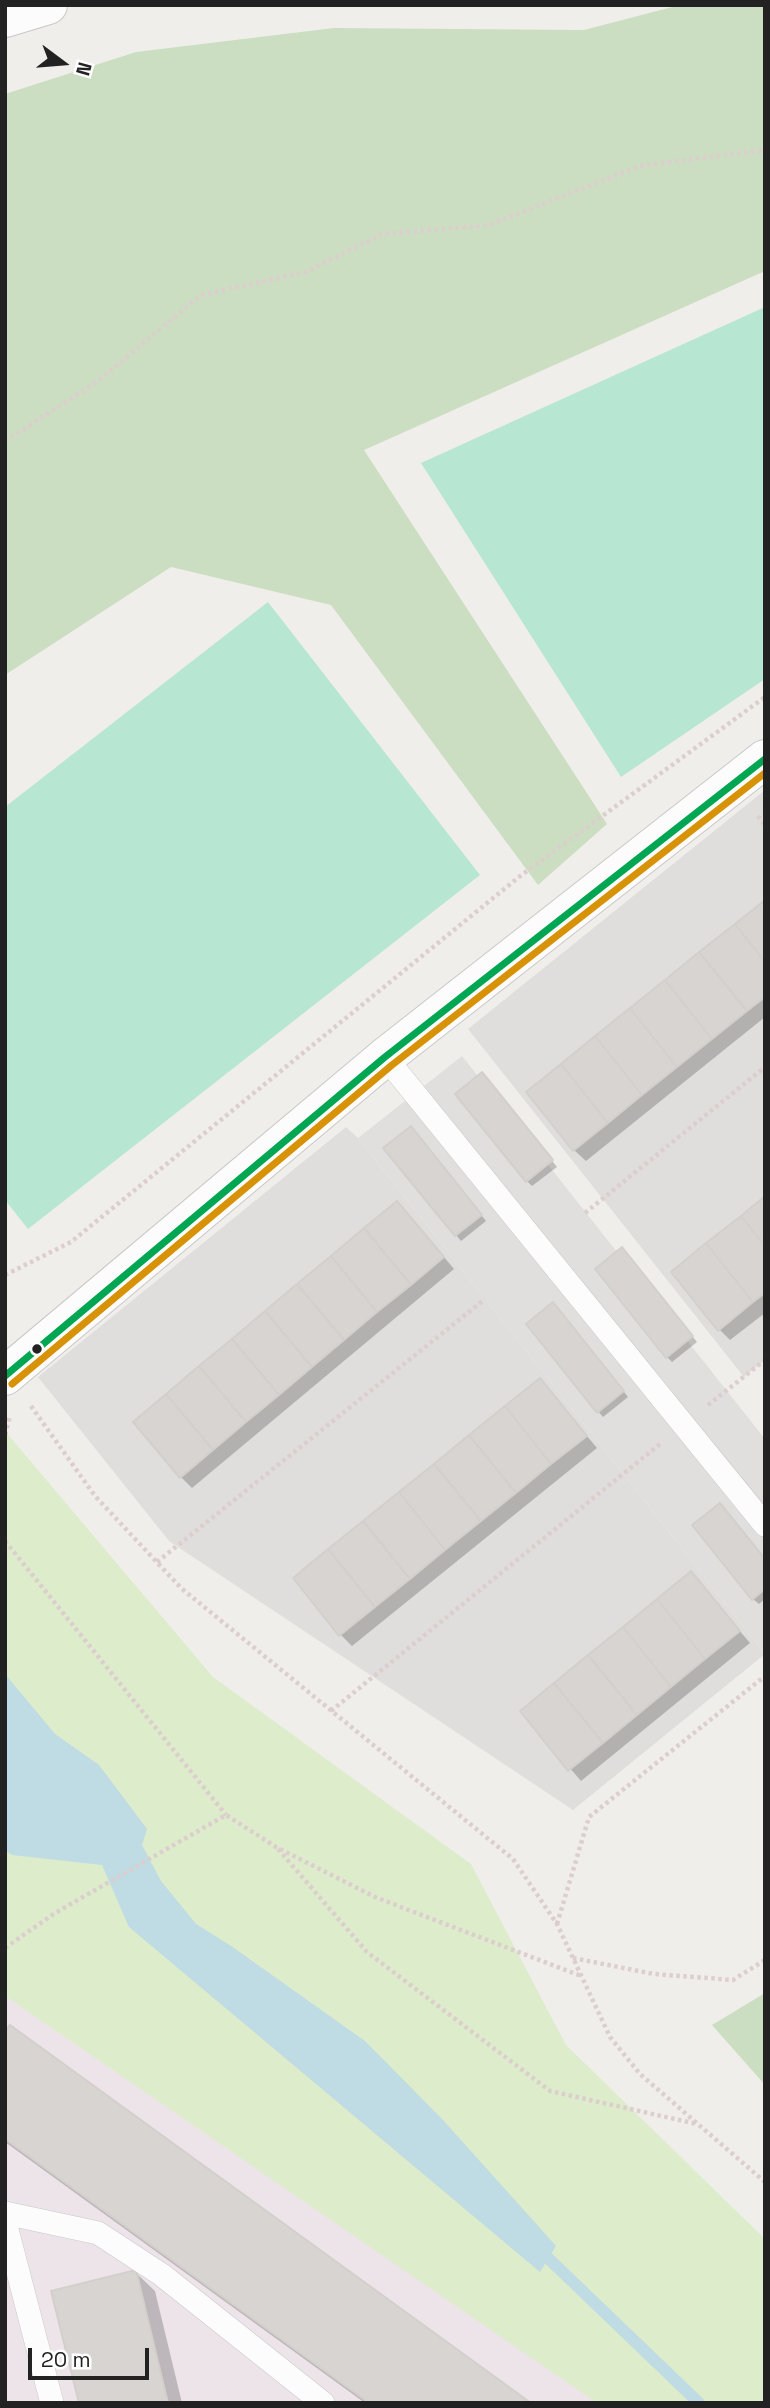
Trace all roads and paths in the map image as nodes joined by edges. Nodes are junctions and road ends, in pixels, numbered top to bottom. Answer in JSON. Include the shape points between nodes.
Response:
{"nodes":[{"id":1,"x":48,"y":5,"type":"edge"},
{"id":2,"x":5,"y":18,"type":"edge"},
{"id":3,"x":765,"y":150,"type":"edge"},
{"id":4,"x":5,"y":440,"type":"edge"},
{"id":5,"x":765,"y":697,"type":"edge"},
{"id":6,"x":765,"y":759,"type":"edge"},
{"id":7,"x":385,"y":1057,"type":"junction"},
{"id":8,"x":765,"y":1067,"type":"edge"},
{"id":9,"x":586,"y":1213,"type":"dead end"},
{"id":10,"x":5,"y":1275,"type":"edge"},
{"id":11,"x":485,"y":1299,"type":"dead end"},
{"id":12,"x":765,"y":1360,"type":"edge"},
{"id":13,"x":7,"y":1376,"type":"edge"},
{"id":14,"x":683,"y":1424,"type":"junction"},
{"id":15,"x":765,"y":1525,"type":"edge"},
{"id":16,"x":5,"y":1541,"type":"edge"},
{"id":17,"x":156,"y":1562,"type":"junction"},
{"id":18,"x":765,"y":1676,"type":"edge"},
{"id":19,"x":331,"y":1711,"type":"junction"},
{"id":20,"x":226,"y":1815,"type":"junction"},
{"id":21,"x":276,"y":1847,"type":"junction"},
{"id":22,"x":557,"y":1924,"type":"junction"},
{"id":23,"x":5,"y":1948,"type":"edge"},
{"id":24,"x":573,"y":1958,"type":"junction"},
{"id":25,"x":765,"y":1960,"type":"edge"},
{"id":26,"x":582,"y":1977,"type":"junction"},
{"id":27,"x":698,"y":2124,"type":"junction"},
{"id":28,"x":765,"y":2182,"type":"edge"},
{"id":29,"x":5,"y":2213,"type":"edge"},
{"id":30,"x":5,"y":2222,"type":"edge"},
{"id":31,"x":52,"y":2403,"type":"edge"},
{"id":32,"x":323,"y":2403,"type":"edge"}],
"edges":[{"from":1,"to":2,"type":"street"},
{"from":3,"to":4,"type":"path","via":[[640,166],[489,225],[382,234],[306,272],[201,295],[97,382]]},
{"from":5,"to":10,"type":"path","via":[[519,877],[71,1242]]},
{"from":6,"to":7,"type":"street"},
{"from":7,"to":13,"type":"street"},
{"from":7,"to":14,"type":"lane"},
{"from":8,"to":9,"type":"path"},
{"from":11,"to":17,"type":"path"},
{"from":12,"to":14,"type":"path"},
{"from":13,"to":17,"type":"path","via":[[95,1496]]},
{"from":14,"to":15,"type":"lane"},
{"from":14,"to":19,"type":"path"},
{"from":16,"to":20,"type":"path"},
{"from":17,"to":19,"type":"path","via":[[181,1588]]},
{"from":18,"to":22,"type":"path","via":[[589,1817]]},
{"from":19,"to":22,"type":"path","via":[[513,1859]]},
{"from":20,"to":21,"type":"path"},
{"from":20,"to":23,"type":"path","via":[[55,1913]]},
{"from":21,"to":26,"type":"path","via":[[375,1897]]},
{"from":21,"to":27,"type":"path","via":[[367,1952],[550,2091]]},
{"from":22,"to":24,"type":"path"},
{"from":24,"to":25,"type":"path","via":[[654,1974],[733,1980]]},
{"from":24,"to":26,"type":"path"},
{"from":26,"to":27,"type":"path","via":[[610,2037],[640,2074]]},
{"from":27,"to":28,"type":"path"},
{"from":29,"to":32,"type":"lane","via":[[98,2233],[162,2276]]},
{"from":30,"to":31,"type":"lane"}]}
